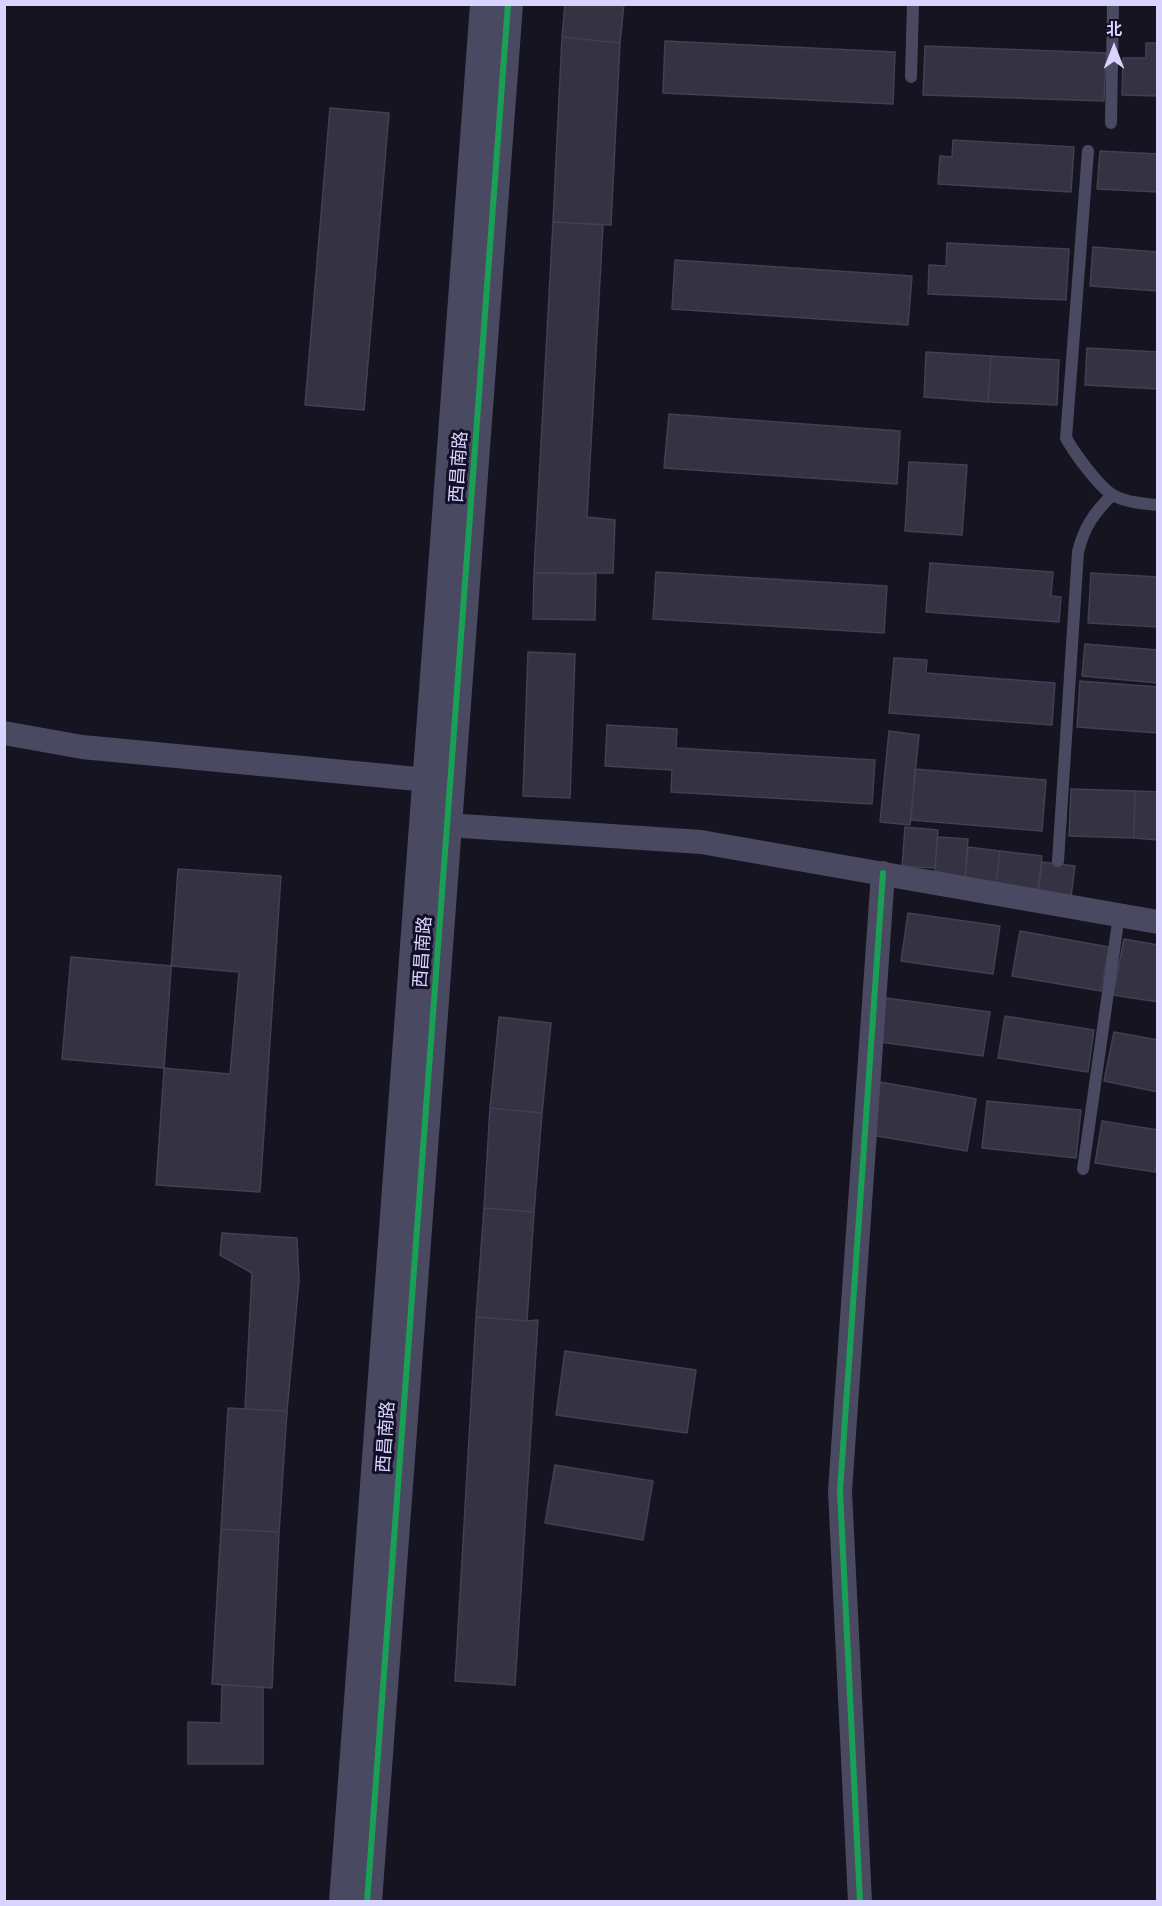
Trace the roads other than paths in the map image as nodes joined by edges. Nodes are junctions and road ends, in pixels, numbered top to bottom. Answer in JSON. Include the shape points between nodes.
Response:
{"nodes":[{"id":1,"x":485,"y":4,"type":"edge"},
{"id":2,"x":508,"y":4,"type":"edge"},
{"id":3,"x":913,"y":4,"type":"edge"},
{"id":4,"x":1113,"y":4,"type":"edge"},
{"id":5,"x":911,"y":77,"type":"dead end"},
{"id":6,"x":1111,"y":123,"type":"dead end"},
{"id":7,"x":1088,"y":151,"type":"dead end"},
{"id":8,"x":1112,"y":495,"type":"junction"},
{"id":9,"x":1158,"y":505,"type":"edge"},
{"id":10,"x":4,"y":734,"type":"edge"},
{"id":11,"x":428,"y":780,"type":"junction"},
{"id":12,"x":447,"y":825,"type":"junction"},
{"id":13,"x":1058,"y":861,"type":"dead end"},
{"id":14,"x":883,"y":873,"type":"junction"},
{"id":15,"x":1119,"y":915,"type":"junction"},
{"id":16,"x":1158,"y":922,"type":"edge"},
{"id":17,"x":1083,"y":1169,"type":"dead end"},
{"id":18,"x":344,"y":1902,"type":"edge"},
{"id":19,"x":366,"y":1902,"type":"edge"},
{"id":20,"x":860,"y":1902,"type":"edge"}],
"edges":[{"from":1,"to":11,"type":"street","name":"西昌南路"},
{"from":2,"to":12,"type":"street","name":"西昌南路"},
{"from":3,"to":5,"type":"lane"},
{"from":4,"to":6,"type":"lane"},
{"from":7,"to":8,"type":"lane","via":[[1066,438],[1075,455]]},
{"from":8,"to":9,"type":"lane"},
{"from":8,"to":13,"type":"lane","via":[[1082,534],[1078,552]]},
{"from":10,"to":11,"type":"street","via":[[82,747]]},
{"from":11,"to":18,"type":"street","name":"西昌南路"},
{"from":12,"to":14,"type":"street","via":[[701,842]]},
{"from":12,"to":19,"type":"street","name":"西昌南路"},
{"from":14,"to":15,"type":"street"},
{"from":14,"to":20,"type":"street","via":[[840,1491]]},
{"from":15,"to":16,"type":"street"},
{"from":15,"to":17,"type":"lane"}]}
